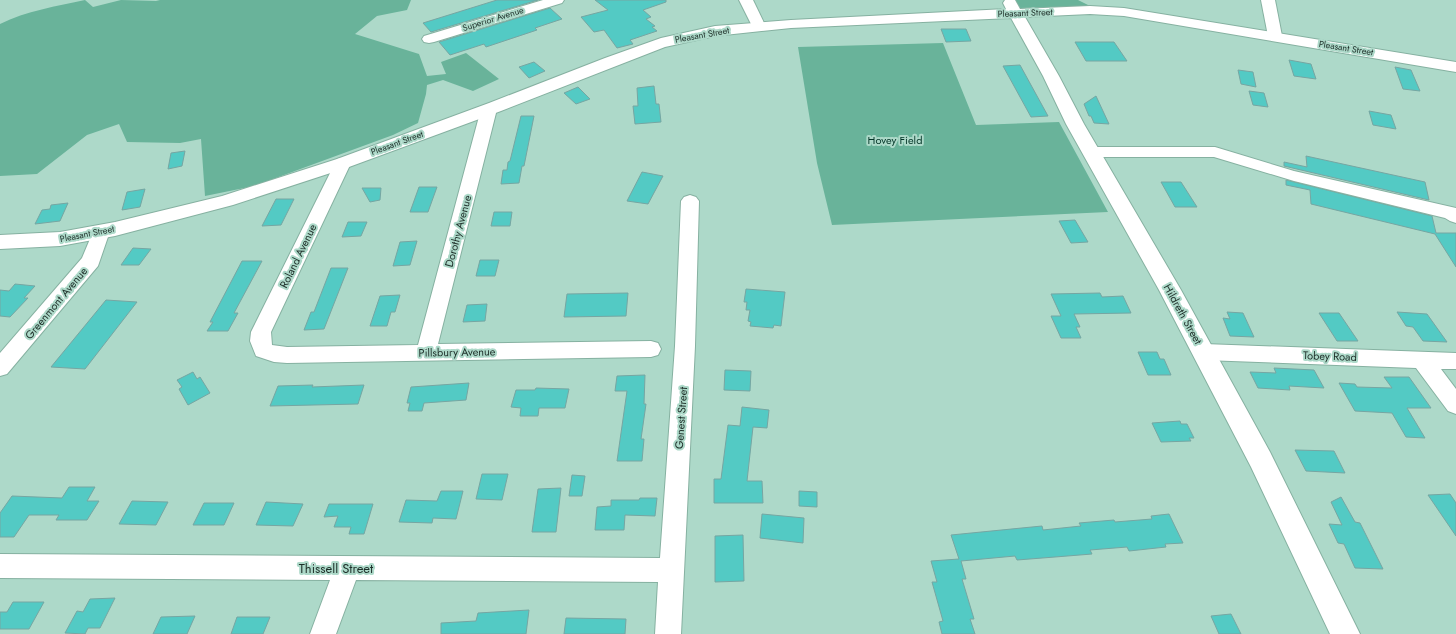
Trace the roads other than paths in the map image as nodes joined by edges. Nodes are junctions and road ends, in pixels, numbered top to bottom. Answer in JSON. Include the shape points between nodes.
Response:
{"nodes":[{"id":1,"x":557,"y":0,"type":"edge"},
{"id":2,"x":746,"y":0,"type":"edge"},
{"id":3,"x":1086,"y":0,"type":"edge"},
{"id":4,"x":1268,"y":0,"type":"edge"},
{"id":5,"x":1013,"y":7,"type":"edge"},
{"id":6,"x":1124,"y":12,"type":"junction"},
{"id":7,"x":759,"y":27,"type":"junction"},
{"id":8,"x":1275,"y":36,"type":"junction"},
{"id":9,"x":429,"y":39,"type":"dead end"},
{"id":10,"x":1456,"y":67,"type":"edge"},
{"id":11,"x":489,"y":109,"type":"junction"},
{"id":12,"x":1091,"y":152,"type":"junction"},
{"id":13,"x":343,"y":162,"type":"junction"},
{"id":14,"x":690,"y":201,"type":"dead end"},
{"id":15,"x":1456,"y":217,"type":"edge"},
{"id":16,"x":100,"y":231,"type":"junction"},
{"id":17,"x":0,"y":242,"type":"edge"},
{"id":18,"x":651,"y":349,"type":"dead end"},
{"id":19,"x":263,"y":350,"type":"joint"},
{"id":20,"x":426,"y":352,"type":"junction"},
{"id":21,"x":1204,"y":352,"type":"junction"},
{"id":22,"x":1422,"y":360,"type":"junction"},
{"id":23,"x":1456,"y":361,"type":"edge"},
{"id":24,"x":0,"y":368,"type":"edge"},
{"id":25,"x":1456,"y":404,"type":"edge"},
{"id":26,"x":0,"y":566,"type":"edge"},
{"id":27,"x":347,"y":568,"type":"junction"},
{"id":28,"x":671,"y":570,"type":"junction"},
{"id":29,"x":323,"y":634,"type":"edge"},
{"id":30,"x":668,"y":634,"type":"edge"},
{"id":31,"x":1345,"y":634,"type":"edge"}],
"edges":[{"from":1,"to":9,"type":"street","name":"Superior Avenue"},
{"from":2,"to":7,"type":"street"},
{"from":3,"to":6,"type":"main road"},
{"from":4,"to":8,"type":"street"},
{"from":5,"to":6,"type":"main road","name":"Pleasant Street"},
{"from":5,"to":7,"type":"main road","name":"Pleasant Street"},
{"from":5,"to":12,"type":"main road","name":"Hildreth Street"},
{"from":6,"to":8,"type":"main road","name":"Pleasant Street"},
{"from":7,"to":11,"type":"main road","name":"Pleasant Street","via":[[715,31],[661,43]]},
{"from":8,"to":10,"type":"main road","name":"Pleasant Street"},
{"from":11,"to":13,"type":"main road","name":"Pleasant Street"},
{"from":11,"to":20,"type":"street","name":"Dorothy Avenue"},
{"from":12,"to":15,"type":"street","via":[[1215,152],[1291,175],[1444,211]]},
{"from":12,"to":21,"type":"main road","name":"Hildreth Street"},
{"from":13,"to":16,"type":"main road","name":"Pleasant Street","via":[[226,201]]},
{"from":13,"to":19,"type":"street","name":"Roland Avenue","via":[[261,332]]},
{"from":14,"to":28,"type":"street","name":"Genest Street","via":[[685,346]]},
{"from":16,"to":17,"type":"main road","name":"Pleasant Street","via":[[60,240]]},
{"from":16,"to":24,"type":"street","name":"Greenmont Avenue","via":[[91,261]]},
{"from":18,"to":20,"type":"street","name":"Pillsbury Avenue"},
{"from":19,"to":20,"type":"street","name":"Pillsbury Avenue","via":[[287,355]]},
{"from":21,"to":22,"type":"street","name":"Tobey Road"},
{"from":21,"to":31,"type":"main road","name":"Hildreth Street","via":[[1261,460]]},
{"from":22,"to":23,"type":"street","name":"Tobey Road"},
{"from":22,"to":25,"type":"street"},
{"from":26,"to":27,"type":"street","name":"Thissell Street"},
{"from":27,"to":28,"type":"street","name":"Thissell Street"},
{"from":27,"to":29,"type":"street"},
{"from":28,"to":30,"type":"street","name":"Genest Street"}]}
